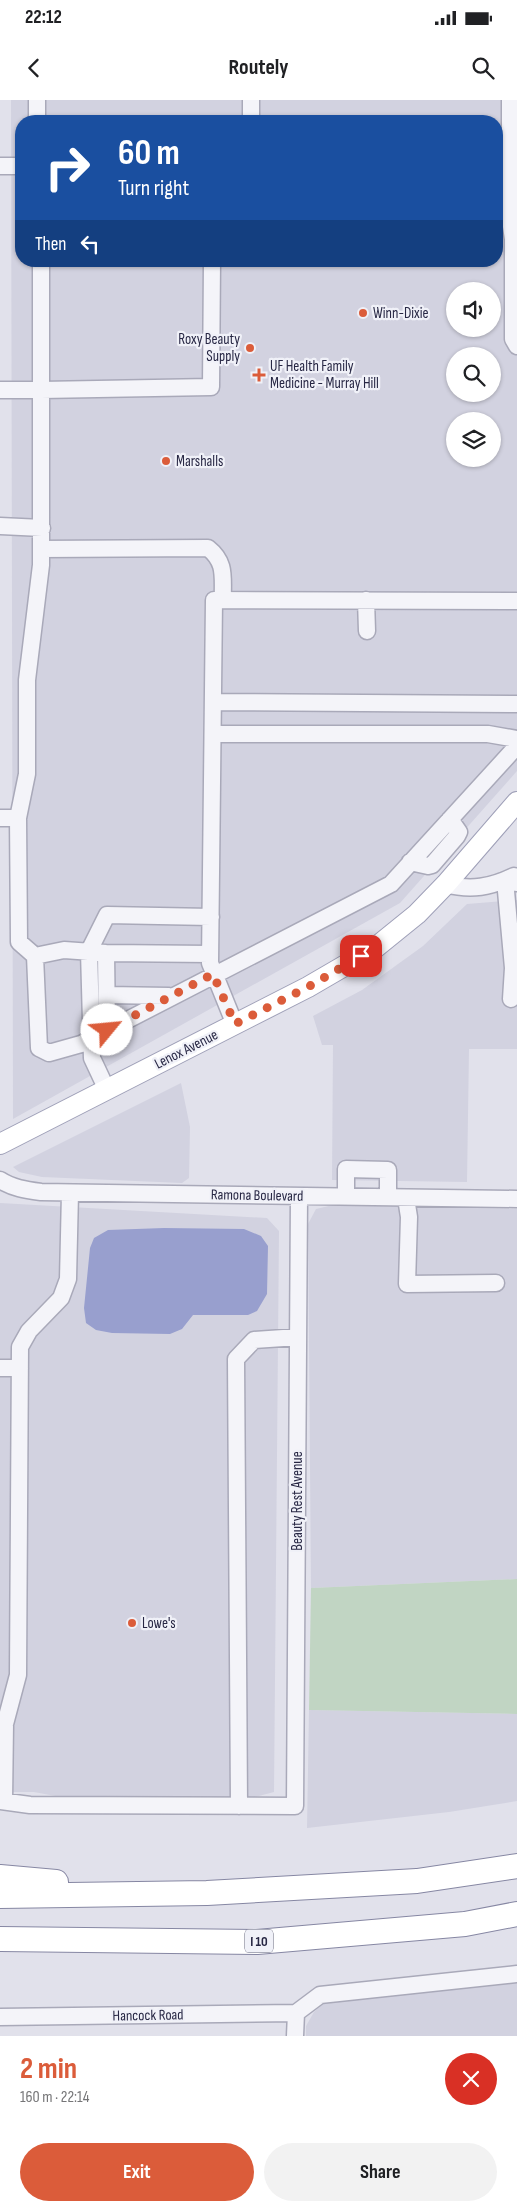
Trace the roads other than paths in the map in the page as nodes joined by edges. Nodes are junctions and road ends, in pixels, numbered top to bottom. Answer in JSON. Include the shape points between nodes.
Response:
{"nodes":[{"id":1,"x":37,"y":100,"type":"edge"},
{"id":2,"x":251,"y":100,"type":"edge"},
{"id":3,"x":510,"y":100,"type":"edge"},
{"id":4,"x":37,"y":115,"type":"edge"},
{"id":5,"x":251,"y":115,"type":"edge"},
{"id":6,"x":0,"y":166,"type":"edge"},
{"id":7,"x":15,"y":166,"type":"edge"},
{"id":8,"x":508,"y":213,"type":"edge"},
{"id":9,"x":41,"y":267,"type":"edge"},
{"id":10,"x":212,"y":267,"type":"edge"},
{"id":11,"x":517,"y":346,"type":"edge"},
{"id":12,"x":0,"y":390,"type":"edge"},
{"id":13,"x":41,"y":390,"type":"junction"},
{"id":14,"x":0,"y":526,"type":"edge"},
{"id":15,"x":42,"y":528,"type":"junction"},
{"id":16,"x":42,"y":549,"type":"junction"},
{"id":17,"x":223,"y":600,"type":"junction"},
{"id":18,"x":366,"y":600,"type":"junction"},
{"id":19,"x":517,"y":601,"type":"edge"},
{"id":20,"x":367,"y":630,"type":"dead end"},
{"id":21,"x":213,"y":702,"type":"junction"},
{"id":22,"x":517,"y":704,"type":"edge"},
{"id":23,"x":213,"y":734,"type":"junction"},
{"id":24,"x":517,"y":739,"type":"edge"},
{"id":25,"x":517,"y":746,"type":"edge"},
{"id":26,"x":517,"y":802,"type":"edge"},
{"id":27,"x":0,"y":818,"type":"edge"},
{"id":28,"x":18,"y":818,"type":"junction"},
{"id":29,"x":513,"y":880,"type":"edge"},
{"id":30,"x":446,"y":884,"type":"junction"},
{"id":31,"x":210,"y":917,"type":"junction"},
{"id":32,"x":98,"y":952,"type":"junction"},
{"id":33,"x":210,"y":954,"type":"junction"},
{"id":34,"x":35,"y":956,"type":"junction"},
{"id":35,"x":213,"y":974,"type":"junction"},
{"id":36,"x":106,"y":996,"type":"junction"},
{"id":37,"x":173,"y":996,"type":"junction"},
{"id":38,"x":511,"y":1000,"type":"dead end"},
{"id":39,"x":235,"y":1024,"type":"junction"},
{"id":40,"x":107,"y":1030,"type":"junction"},
{"id":41,"x":90,"y":1039,"type":"junction"},
{"id":42,"x":107,"y":1090,"type":"junction"},
{"id":43,"x":0,"y":1143,"type":"edge"},
{"id":44,"x":0,"y":1180,"type":"edge"},
{"id":45,"x":70,"y":1193,"type":"junction"},
{"id":46,"x":299,"y":1196,"type":"junction"},
{"id":47,"x":346,"y":1196,"type":"junction"},
{"id":48,"x":388,"y":1197,"type":"junction"},
{"id":49,"x":406,"y":1198,"type":"junction"},
{"id":50,"x":517,"y":1199,"type":"edge"},
{"id":51,"x":496,"y":1283,"type":"dead end"},
{"id":52,"x":298,"y":1337,"type":"junction"},
{"id":53,"x":0,"y":1368,"type":"edge"},
{"id":54,"x":20,"y":1368,"type":"junction"},
{"id":55,"x":2,"y":1801,"type":"edge"},
{"id":56,"x":239,"y":1806,"type":"junction"},
{"id":57,"x":517,"y":1866,"type":"edge"},
{"id":58,"x":0,"y":1877,"type":"edge"},
{"id":59,"x":207,"y":1893,"type":"junction"},
{"id":60,"x":0,"y":1896,"type":"edge"},
{"id":61,"x":517,"y":1914,"type":"edge"},
{"id":62,"x":0,"y":1939,"type":"edge"},
{"id":63,"x":80,"y":1941,"type":"junction"},
{"id":64,"x":0,"y":1949,"type":"edge"},
{"id":65,"x":517,"y":1974,"type":"edge"},
{"id":66,"x":296,"y":2013,"type":"junction"},
{"id":67,"x":0,"y":2017,"type":"edge"},
{"id":68,"x":296,"y":2036,"type":"edge"}],
"edges":[{"from":1,"to":4,"type":"street"},
{"from":2,"to":5,"type":"street"},
{"from":3,"to":8,"type":"street"},
{"from":6,"to":7,"type":"street"},
{"from":8,"to":11,"type":"street","via":[[513,244],[513,339]]},
{"from":9,"to":13,"type":"street"},
{"from":10,"to":13,"type":"street","via":[[211,387]]},
{"from":12,"to":13,"type":"street"},
{"from":13,"to":15,"type":"street"},
{"from":14,"to":15,"type":"street"},
{"from":15,"to":16,"type":"street"},
{"from":16,"to":17,"type":"street","via":[[208,548],[221,564]]},
{"from":16,"to":28,"type":"street","via":[[27,680],[26,774]]},
{"from":17,"to":18,"type":"street"},
{"from":17,"to":21,"type":"street","via":[[214,600]]},
{"from":18,"to":19,"type":"street"},
{"from":18,"to":20,"type":"street"},
{"from":21,"to":22,"type":"street"},
{"from":21,"to":23,"type":"street"},
{"from":23,"to":24,"type":"street","via":[[488,734]]},
{"from":23,"to":31,"type":"street"},
{"from":25,"to":35,"type":"street","via":[[450,819],[459,832],[458,836],[432,864],[410,862],[391,884]]},
{"from":26,"to":30,"type":"main road","name":"Lenox Avenue"},
{"from":27,"to":28,"type":"street"},
{"from":28,"to":34,"type":"street","via":[[20,942]]},
{"from":29,"to":30,"type":"street","via":[[464,889]]},
{"from":29,"to":38,"type":"street"},
{"from":30,"to":39,"type":"main road","name":"Lenox Avenue","via":[[417,914],[375,948]]},
{"from":31,"to":32,"type":"street","via":[[107,915]]},
{"from":31,"to":33,"type":"street"},
{"from":32,"to":33,"type":"street"},
{"from":32,"to":34,"type":"street","via":[[64,950]]},
{"from":32,"to":36,"type":"street"},
{"from":32,"to":41,"type":"street"},
{"from":33,"to":35,"type":"street"},
{"from":34,"to":41,"type":"street","via":[[39,1048],[49,1053]]},
{"from":35,"to":37,"type":"street"},
{"from":35,"to":39,"type":"street"},
{"from":36,"to":37,"type":"street"},
{"from":36,"to":40,"type":"street"},
{"from":37,"to":40,"type":"street"},
{"from":39,"to":42,"type":"main road","name":"Lenox Avenue"},
{"from":40,"to":41,"type":"street"},
{"from":41,"to":42,"type":"street","via":[[92,1058]]},
{"from":42,"to":43,"type":"main road","name":"Lenox Avenue"},
{"from":44,"to":45,"type":"street","name":"Ramona Boulevard","via":[[24,1190]]},
{"from":45,"to":46,"type":"street","name":"Ramona Boulevard"},
{"from":45,"to":54,"type":"street","via":[[68,1279],[61,1298],[29,1331],[20,1347]]},
{"from":46,"to":47,"type":"street","name":"Ramona Boulevard"},
{"from":46,"to":52,"type":"street","name":"Beauty Rest Avenue"},
{"from":47,"to":48,"type":"street","name":"Ramona Boulevard"},
{"from":47,"to":48,"type":"street","via":[[346,1169],[355,1169],[388,1170]]},
{"from":48,"to":49,"type":"street","name":"Ramona Boulevard"},
{"from":49,"to":50,"type":"street","name":"Ramona Boulevard"},
{"from":49,"to":51,"type":"street","via":[[407,1284]]},
{"from":52,"to":56,"type":"street","via":[[254,1340],[236,1359]]},
{"from":52,"to":56,"type":"street","name":"Beauty Rest Avenue","via":[[295,1806]]},
{"from":53,"to":54,"type":"street"},
{"from":54,"to":55,"type":"street","via":[[18,1675],[5,1724]]},
{"from":55,"to":56,"type":"street","via":[[30,1805]]},
{"from":57,"to":59,"type":"highway","via":[[417,1881]]},
{"from":58,"to":59,"type":"highway"},
{"from":59,"to":60,"type":"highway"},
{"from":61,"to":63,"type":"highway","number":"I 10","via":[[465,1924],[256,1942]]},
{"from":62,"to":63,"type":"highway","number":"I 10"},
{"from":63,"to":64,"type":"highway"},
{"from":65,"to":66,"type":"street","via":[[320,1995]]},
{"from":66,"to":67,"type":"street","name":"Hancock Road"},
{"from":66,"to":68,"type":"street"}]}
